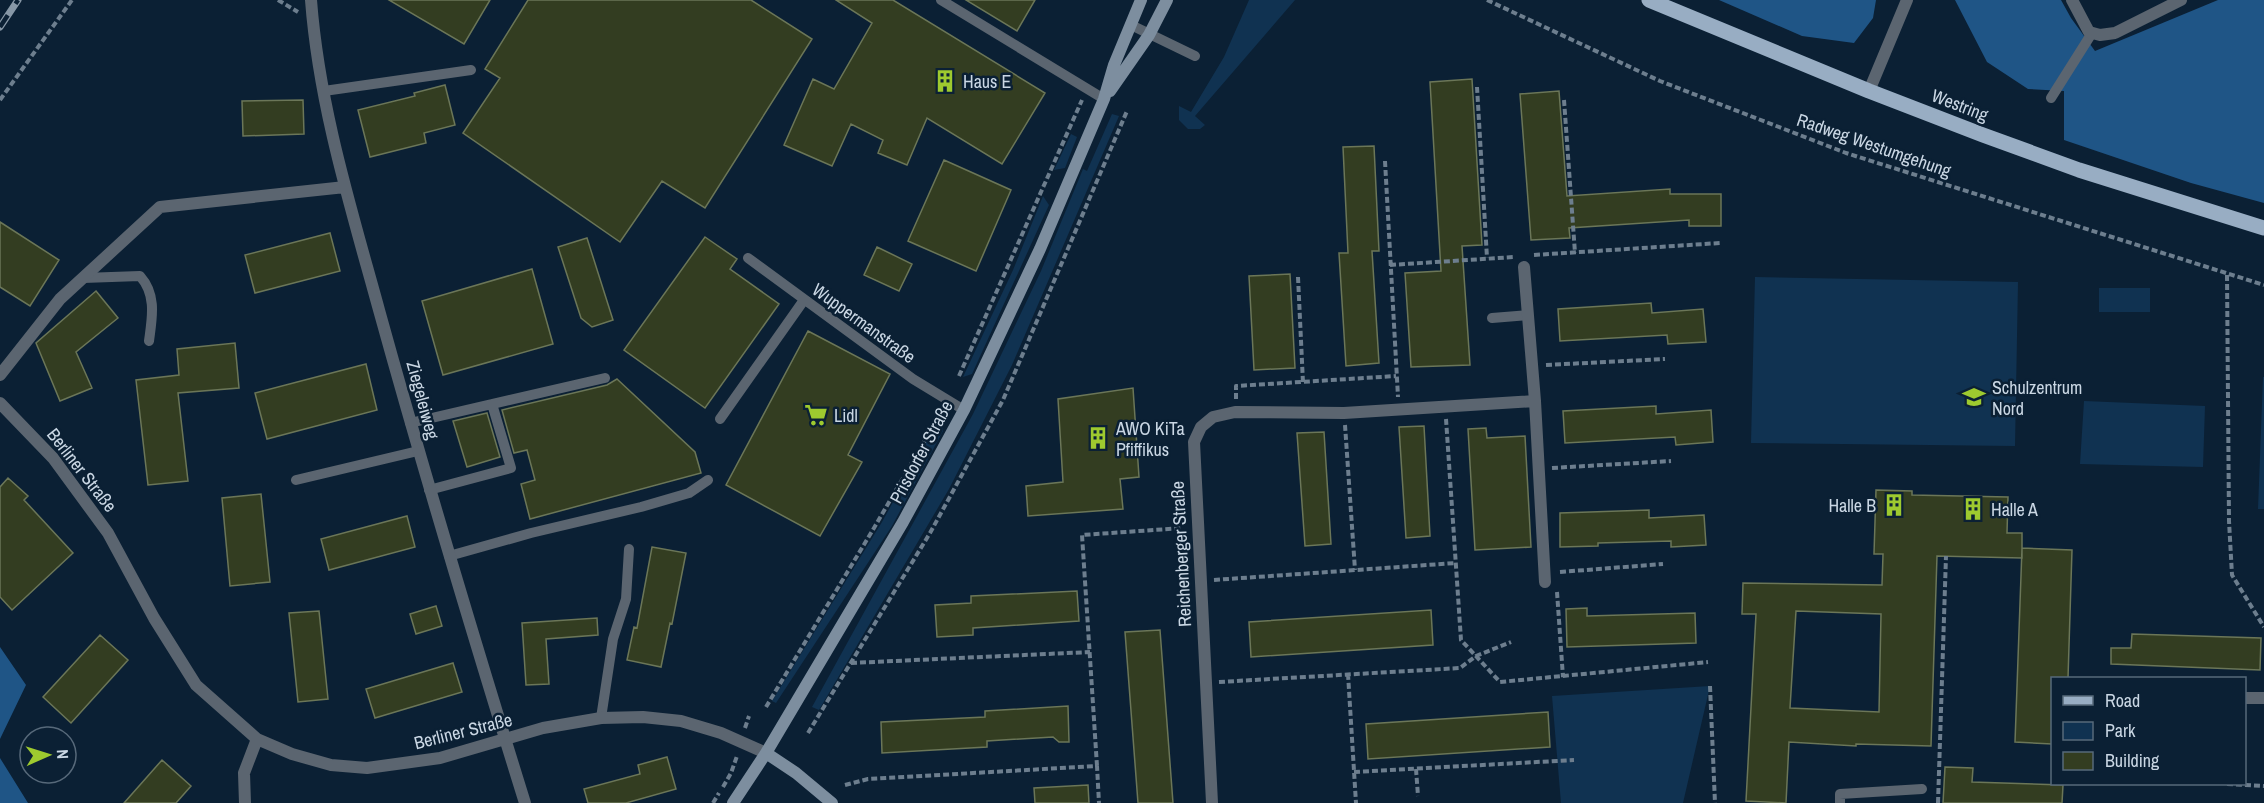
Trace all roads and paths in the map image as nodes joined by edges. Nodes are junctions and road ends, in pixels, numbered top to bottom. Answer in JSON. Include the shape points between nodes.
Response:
{"nodes":[{"id":1,"x":72,"y":0,"type":"edge"},
{"id":2,"x":310,"y":0,"type":"edge"},
{"id":3,"x":940,"y":0,"type":"edge"},
{"id":4,"x":1141,"y":0,"type":"edge"},
{"id":5,"x":1167,"y":0,"type":"edge"},
{"id":6,"x":1487,"y":0,"type":"edge"},
{"id":7,"x":1649,"y":0,"type":"edge"},
{"id":8,"x":1907,"y":0,"type":"edge"},
{"id":9,"x":2072,"y":0,"type":"edge"},
{"id":10,"x":2181,"y":0,"type":"edge"},
{"id":11,"x":1131,"y":25,"type":"junction"},
{"id":12,"x":2092,"y":33,"type":"junction"},
{"id":13,"x":1149,"y":35,"type":"junction"},
{"id":14,"x":1195,"y":56,"type":"dead end"},
{"id":15,"x":471,"y":70,"type":"dead end"},
{"id":16,"x":1477,"y":87,"type":"dead end"},
{"id":17,"x":1087,"y":89,"type":"junction"},
{"id":18,"x":324,"y":91,"type":"junction"},
{"id":19,"x":1869,"y":91,"type":"junction"},
{"id":20,"x":2050,"y":98,"type":"dead end"},
{"id":21,"x":1104,"y":99,"type":"junction"},
{"id":22,"x":0,"y":100,"type":"edge"},
{"id":23,"x":1564,"y":100,"type":"dead end"},
{"id":24,"x":1127,"y":111,"type":"dead end"},
{"id":25,"x":1385,"y":161,"type":"dead end"},
{"id":26,"x":345,"y":187,"type":"junction"},
{"id":27,"x":2264,"y":228,"type":"edge"},
{"id":28,"x":1720,"y":243,"type":"dead end"},
{"id":29,"x":1575,"y":253,"type":"junction"},
{"id":30,"x":1531,"y":255,"type":"dead end"},
{"id":31,"x":748,"y":258,"type":"dead end"},
{"id":32,"x":1487,"y":258,"type":"junction"},
{"id":33,"x":1522,"y":262,"type":"joint"},
{"id":34,"x":1389,"y":265,"type":"junction"},
{"id":35,"x":2227,"y":274,"type":"junction"},
{"id":36,"x":1298,"y":277,"type":"dead end"},
{"id":37,"x":83,"y":278,"type":"junction"},
{"id":38,"x":2264,"y":285,"type":"edge"},
{"id":39,"x":804,"y":300,"type":"junction"},
{"id":40,"x":1528,"y":315,"type":"junction"},
{"id":41,"x":1492,"y":318,"type":"dead end"},
{"id":42,"x":149,"y":341,"type":"dead end"},
{"id":43,"x":1665,"y":359,"type":"dead end"},
{"id":44,"x":1532,"y":366,"type":"junction"},
{"id":45,"x":0,"y":375,"type":"edge"},
{"id":46,"x":959,"y":376,"type":"dead end"},
{"id":47,"x":1396,"y":376,"type":"junction"},
{"id":48,"x":605,"y":378,"type":"dead end"},
{"id":49,"x":1304,"y":383,"type":"junction"},
{"id":50,"x":1535,"y":401,"type":"junction"},
{"id":51,"x":0,"y":403,"type":"edge"},
{"id":52,"x":492,"y":404,"type":"junction"},
{"id":53,"x":1445,"y":406,"type":"junction"},
{"id":54,"x":1398,"y":409,"type":"junction"},
{"id":55,"x":964,"y":410,"type":"junction"},
{"id":56,"x":1235,"y":412,"type":"junction"},
{"id":57,"x":1344,"y":413,"type":"junction"},
{"id":58,"x":939,"y":416,"type":"dead end"},
{"id":59,"x":720,"y":419,"type":"dead end"},
{"id":60,"x":410,"y":423,"type":"junction"},
{"id":61,"x":418,"y":451,"type":"junction"},
{"id":62,"x":1671,"y":461,"type":"dead end"},
{"id":63,"x":1538,"y":469,"type":"junction"},
{"id":64,"x":296,"y":480,"type":"dead end"},
{"id":65,"x":708,"y":480,"type":"dead end"},
{"id":66,"x":429,"y":490,"type":"junction"},
{"id":67,"x":1197,"y":527,"type":"junction"},
{"id":68,"x":628,"y":549,"type":"dead end"},
{"id":69,"x":449,"y":556,"type":"junction"},
{"id":70,"x":1946,"y":556,"type":"dead end"},
{"id":71,"x":1456,"y":562,"type":"junction"},
{"id":72,"x":1664,"y":564,"type":"dead end"},
{"id":73,"x":1355,"y":570,"type":"junction"},
{"id":74,"x":1545,"y":577,"type":"junction"},
{"id":75,"x":1201,"y":581,"type":"junction"},
{"id":76,"x":2264,"y":627,"type":"edge"},
{"id":77,"x":1511,"y":642,"type":"dead end"},
{"id":78,"x":1090,"y":652,"type":"junction"},
{"id":79,"x":1476,"y":656,"type":"junction"},
{"id":80,"x":1708,"y":662,"type":"dead end"},
{"id":81,"x":851,"y":663,"type":"junction"},
{"id":82,"x":1348,"y":675,"type":"junction"},
{"id":83,"x":1563,"y":677,"type":"junction"},
{"id":84,"x":1206,"y":683,"type":"junction"},
{"id":85,"x":1710,"y":686,"type":"dead end"},
{"id":86,"x":2246,"y":698,"type":"edge"},
{"id":87,"x":2264,"y":699,"type":"edge"},
{"id":88,"x":765,"y":707,"type":"dead end"},
{"id":89,"x":601,"y":718,"type":"junction"},
{"id":90,"x":808,"y":733,"type":"dead end"},
{"id":91,"x":257,"y":739,"type":"junction"},
{"id":92,"x":505,"y":740,"type":"junction"},
{"id":93,"x":766,"y":753,"type":"junction"},
{"id":94,"x":1574,"y":760,"type":"dead end"},
{"id":95,"x":1097,"y":766,"type":"junction"},
{"id":96,"x":1416,"y":769,"type":"junction"},
{"id":97,"x":1354,"y":772,"type":"junction"},
{"id":98,"x":2246,"y":785,"type":"edge"},
{"id":99,"x":845,"y":786,"type":"dead end"},
{"id":100,"x":2264,"y":786,"type":"edge"},
{"id":101,"x":1922,"y":789,"type":"dead end"},
{"id":102,"x":1418,"y":796,"type":"dead end"},
{"id":103,"x":245,"y":803,"type":"edge"},
{"id":104,"x":525,"y":803,"type":"edge"},
{"id":105,"x":733,"y":803,"type":"edge"},
{"id":106,"x":832,"y":803,"type":"edge"},
{"id":107,"x":1100,"y":803,"type":"edge"},
{"id":108,"x":1212,"y":803,"type":"edge"},
{"id":109,"x":1356,"y":803,"type":"edge"},
{"id":110,"x":1715,"y":803,"type":"edge"},
{"id":111,"x":1840,"y":803,"type":"edge"},
{"id":112,"x":1938,"y":803,"type":"edge"}],
"edges":[{"from":1,"to":22,"type":"path"},
{"from":2,"to":18,"type":"street","name":"Ziegeleiweg"},
{"from":3,"to":17,"type":"lane"},
{"from":4,"to":11,"type":"main road","name":"Prisdorfer Straße"},
{"from":5,"to":13,"type":"main road","name":"Prisdorfer Straße"},
{"from":6,"to":35,"type":"path","name":"Radweg Westumgehung","via":[[1660,81],[1846,153]]},
{"from":7,"to":19,"type":"main road","name":"Westring"},
{"from":8,"to":19,"type":"street"},
{"from":9,"to":12,"type":"street"},
{"from":10,"to":12,"type":"street","via":[[2115,33]]},
{"from":11,"to":13,"type":"lane"},
{"from":11,"to":21,"type":"main road","name":"Prisdorfer Straße"},
{"from":12,"to":20,"type":"lane"},
{"from":13,"to":14,"type":"lane"},
{"from":13,"to":21,"type":"main road","name":"Prisdorfer Straße"},
{"from":15,"to":18,"type":"lane"},
{"from":16,"to":32,"type":"path"},
{"from":17,"to":21,"type":"lane"},
{"from":17,"to":46,"type":"path"},
{"from":18,"to":26,"type":"street","name":"Ziegeleiweg"},
{"from":19,"to":27,"type":"main road","name":"Westring","via":[[2079,170]]},
{"from":21,"to":55,"type":"main road","name":"Prisdorfer Straße","via":[[1040,249]]},
{"from":23,"to":29,"type":"path"},
{"from":24,"to":81,"type":"path","via":[[1003,400],[930,533]]},
{"from":25,"to":34,"type":"path"},
{"from":26,"to":37,"type":"street","via":[[160,207]]},
{"from":26,"to":60,"type":"street","name":"Ziegeleiweg"},
{"from":28,"to":29,"type":"path"},
{"from":29,"to":30,"type":"path"},
{"from":31,"to":39,"type":"lane","name":"Wuppermanstraße"},
{"from":32,"to":33,"type":"path"},
{"from":32,"to":34,"type":"path"},
{"from":33,"to":40,"type":"street"},
{"from":34,"to":47,"type":"path"},
{"from":35,"to":38,"type":"path","name":"Radweg Westumgehung"},
{"from":35,"to":76,"type":"path","via":[[2232,575]]},
{"from":36,"to":49,"type":"path"},
{"from":37,"to":42,"type":"lane","via":[[140,276],[149,286]]},
{"from":37,"to":45,"type":"street","via":[[60,299]]},
{"from":39,"to":55,"type":"lane","name":"Wuppermanstraße","via":[[913,379]]},
{"from":39,"to":59,"type":"lane"},
{"from":40,"to":41,"type":"lane"},
{"from":40,"to":44,"type":"street"},
{"from":43,"to":44,"type":"path"},
{"from":44,"to":50,"type":"street"},
{"from":47,"to":49,"type":"path"},
{"from":47,"to":54,"type":"path"},
{"from":48,"to":52,"type":"lane"},
{"from":49,"to":56,"type":"path","via":[[1236,386]]},
{"from":50,"to":53,"type":"street","name":"Reichenberger Straße"},
{"from":50,"to":63,"type":"street"},
{"from":51,"to":91,"type":"street","name":"Berliner Straße","via":[[53,458],[108,533],[196,685]]},
{"from":52,"to":60,"type":"lane"},
{"from":52,"to":66,"type":"lane","via":[[511,468]]},
{"from":53,"to":54,"type":"street","name":"Reichenberger Straße"},
{"from":53,"to":71,"type":"path"},
{"from":54,"to":57,"type":"street","name":"Reichenberger Straße"},
{"from":55,"to":93,"type":"main road","name":"Prisdorfer Straße","via":[[903,522]]},
{"from":56,"to":57,"type":"street","name":"Reichenberger Straße"},
{"from":56,"to":67,"type":"street","name":"Reichenberger Straße","via":[[1213,417],[1201,427],[1194,442]]},
{"from":57,"to":73,"type":"path"},
{"from":58,"to":88,"type":"path"},
{"from":60,"to":61,"type":"street","name":"Ziegeleiweg"},
{"from":61,"to":64,"type":"lane"},
{"from":61,"to":66,"type":"street","name":"Ziegeleiweg"},
{"from":62,"to":63,"type":"path"},
{"from":63,"to":74,"type":"street"},
{"from":65,"to":69,"type":"lane","via":[[689,493]]},
{"from":66,"to":69,"type":"street","name":"Ziegeleiweg"},
{"from":67,"to":75,"type":"street","name":"Reichenberger Straße"},
{"from":67,"to":78,"type":"path","via":[[1082,536]]},
{"from":68,"to":89,"type":"lane","via":[[626,599],[613,639]]},
{"from":69,"to":92,"type":"street","name":"Ziegeleiweg"},
{"from":70,"to":112,"type":"path"},
{"from":71,"to":73,"type":"path"},
{"from":71,"to":79,"type":"path","via":[[1461,640]]},
{"from":72,"to":74,"type":"path"},
{"from":73,"to":75,"type":"path"},
{"from":74,"to":83,"type":"path","via":[[1557,592]]},
{"from":75,"to":84,"type":"street","name":"Reichenberger Straße"},
{"from":77,"to":79,"type":"path"},
{"from":78,"to":81,"type":"path"},
{"from":78,"to":95,"type":"path"},
{"from":79,"to":82,"type":"path","via":[[1460,668]]},
{"from":79,"to":83,"type":"path","via":[[1500,682]]},
{"from":80,"to":83,"type":"path"},
{"from":81,"to":90,"type":"path"},
{"from":82,"to":84,"type":"path"},
{"from":82,"to":97,"type":"path"},
{"from":84,"to":108,"type":"street","name":"Reichenberger Straße"},
{"from":85,"to":110,"type":"path"},
{"from":86,"to":87,"type":"street"},
{"from":89,"to":92,"type":"street","name":"Berliner Straße","via":[[543,728]]},
{"from":89,"to":93,"type":"street","name":"Berliner Straße","via":[[681,721]]},
{"from":91,"to":92,"type":"street","name":"Berliner Straße","via":[[331,765],[367,768],[440,758]]},
{"from":91,"to":103,"type":"street","via":[[244,773]]},
{"from":92,"to":104,"type":"street","name":"Ziegeleiweg"},
{"from":93,"to":105,"type":"main road","name":"Prisdorfer Straße"},
{"from":93,"to":106,"type":"main road","name":"Berliner Straße"},
{"from":94,"to":96,"type":"path"},
{"from":95,"to":99,"type":"path","via":[[868,779]]},
{"from":95,"to":107,"type":"path"},
{"from":96,"to":97,"type":"path"},
{"from":96,"to":102,"type":"path"},
{"from":97,"to":109,"type":"path"},
{"from":98,"to":100,"type":"path"},
{"from":101,"to":111,"type":"lane","via":[[1840,794]]}]}
